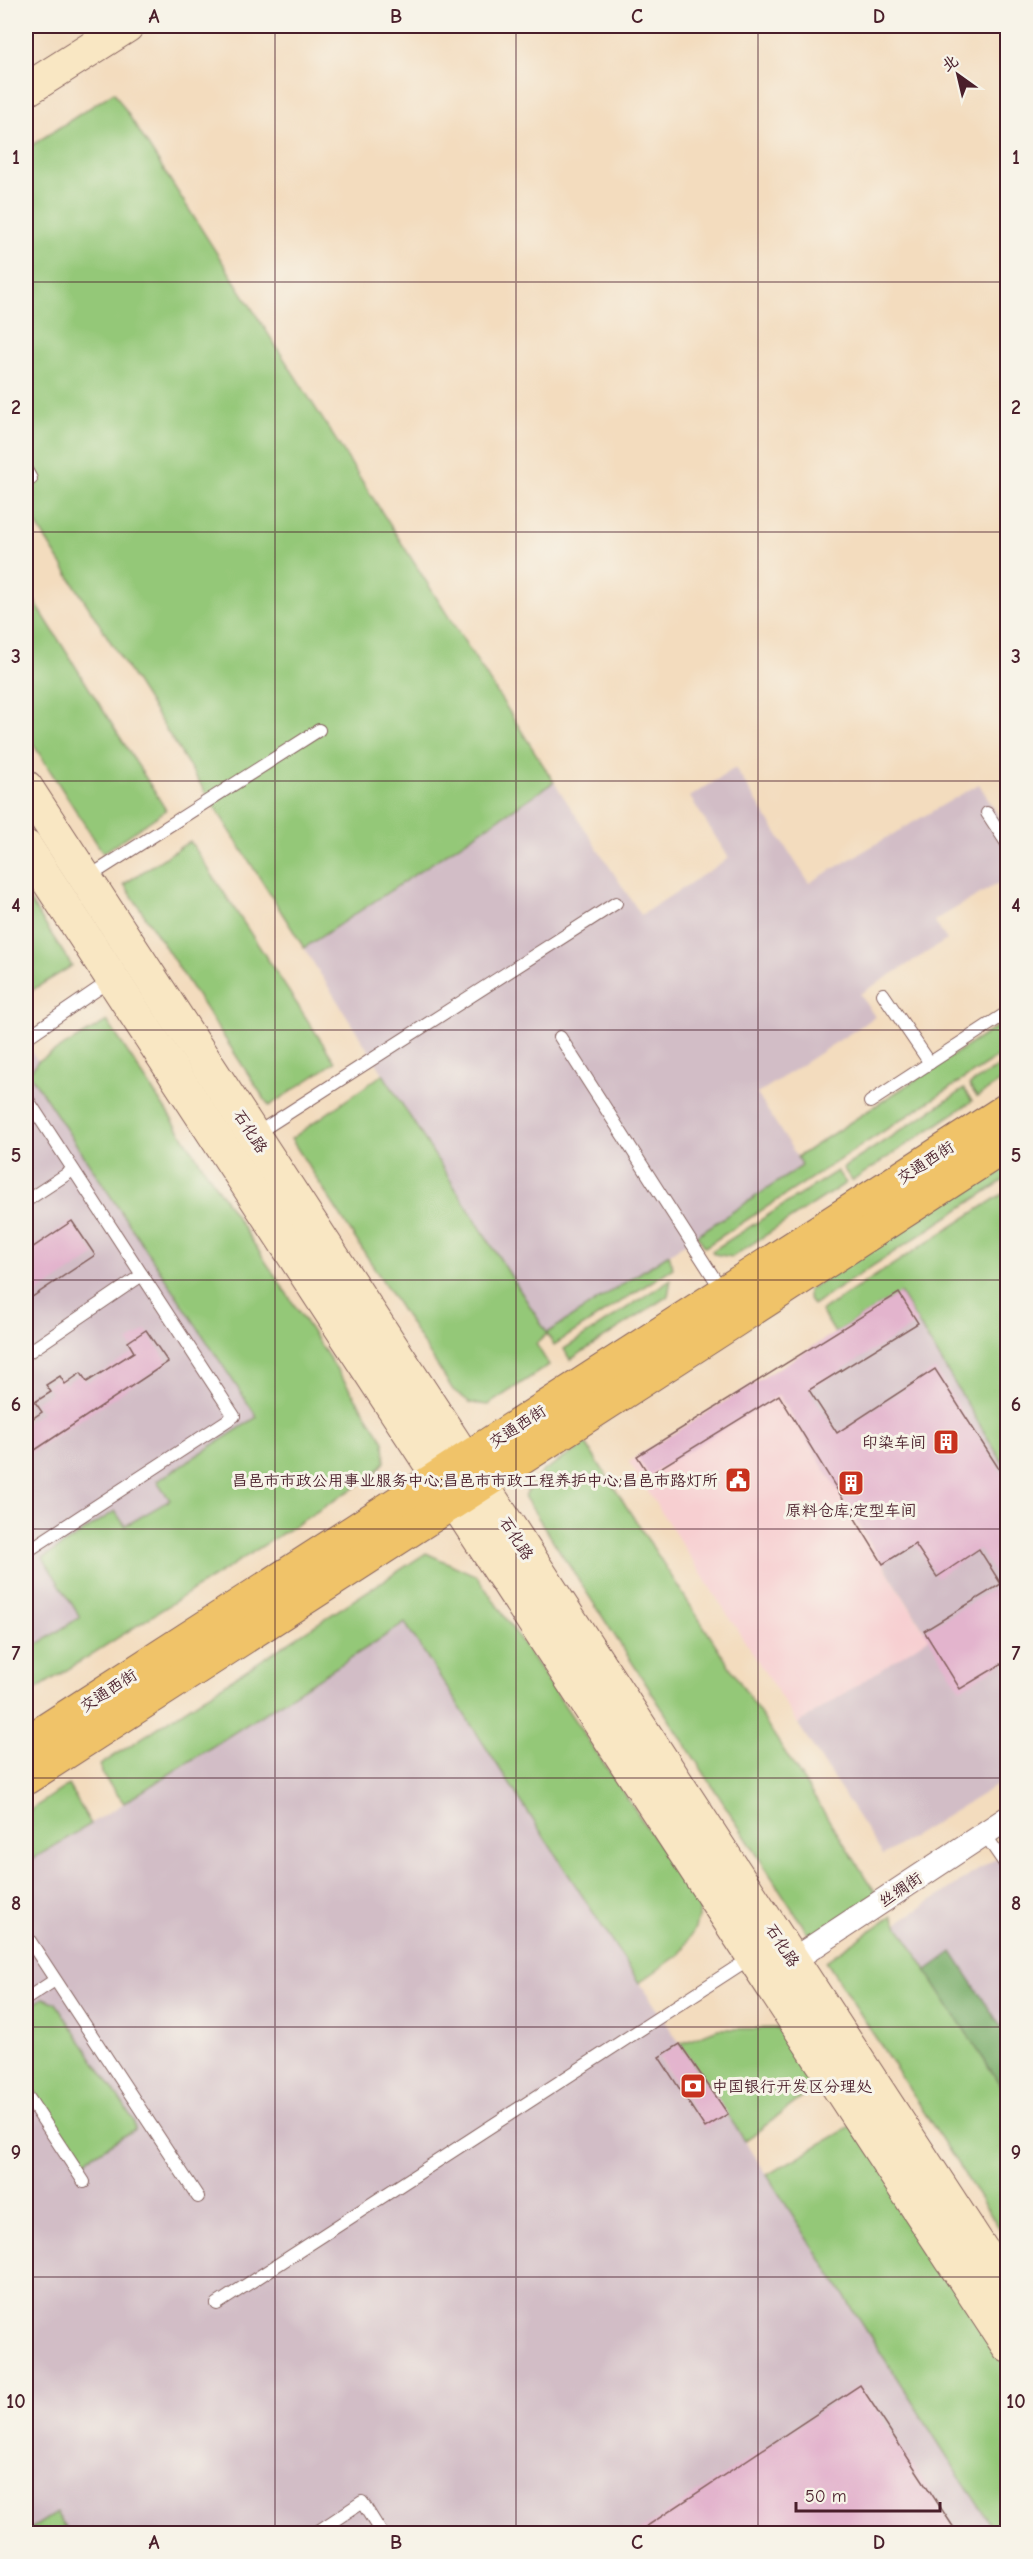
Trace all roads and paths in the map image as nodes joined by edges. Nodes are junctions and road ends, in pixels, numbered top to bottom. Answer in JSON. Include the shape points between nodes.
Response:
{"nodes":[{"id":1,"x":127,"y":26,"type":"edge"},
{"id":2,"x":26,"y":90,"type":"edge"},
{"id":3,"x":319,"y":730,"type":"dead end"},
{"id":4,"x":26,"y":787,"type":"edge"},
{"id":5,"x":987,"y":813,"type":"dead end"},
{"id":6,"x":1008,"y":845,"type":"edge"},
{"id":7,"x":26,"y":847,"type":"edge"},
{"id":8,"x":86,"y":879,"type":"junction"},
{"id":9,"x":616,"y":903,"type":"dead end"},
{"id":10,"x":111,"y":979,"type":"junction"},
{"id":11,"x":883,"y":994,"type":"dead end"},
{"id":12,"x":1008,"y":1012,"type":"edge"},
{"id":13,"x":560,"y":1037,"type":"dead end"},
{"id":14,"x":26,"y":1038,"type":"edge"},
{"id":15,"x":930,"y":1063,"type":"junction"},
{"id":16,"x":26,"y":1097,"type":"edge"},
{"id":17,"x":870,"y":1102,"type":"dead end"},
{"id":18,"x":1008,"y":1108,"type":"edge"},
{"id":19,"x":240,"y":1144,"type":"junction"},
{"id":20,"x":1008,"y":1144,"type":"edge"},
{"id":21,"x":74,"y":1170,"type":"junction"},
{"id":22,"x":26,"y":1202,"type":"edge"},
{"id":23,"x":142,"y":1275,"type":"junction"},
{"id":24,"x":723,"y":1293,"type":"junction"},
{"id":25,"x":26,"y":1354,"type":"edge"},
{"id":26,"x":474,"y":1471,"type":"junction"},
{"id":27,"x":446,"y":1490,"type":"junction"},
{"id":28,"x":26,"y":1552,"type":"edge"},
{"id":29,"x":26,"y":1743,"type":"edge"},
{"id":30,"x":26,"y":1778,"type":"edge"},
{"id":31,"x":1008,"y":1818,"type":"edge"},
{"id":32,"x":984,"y":1833,"type":"junction"},
{"id":33,"x":1008,"y":1868,"type":"edge"},
{"id":34,"x":26,"y":1935,"type":"edge"},
{"id":35,"x":752,"y":1957,"type":"junction"},
{"id":36,"x":793,"y":1960,"type":"junction"},
{"id":37,"x":55,"y":1980,"type":"junction"},
{"id":38,"x":26,"y":1999,"type":"edge"},
{"id":39,"x":26,"y":2094,"type":"edge"},
{"id":40,"x":84,"y":2182,"type":"dead end"},
{"id":41,"x":198,"y":2197,"type":"dead end"},
{"id":42,"x":1008,"y":2290,"type":"edge"},
{"id":43,"x":217,"y":2304,"type":"dead end"},
{"id":44,"x":1008,"y":2346,"type":"edge"},
{"id":45,"x":314,"y":2534,"type":"edge"},
{"id":46,"x":382,"y":2534,"type":"edge"}],
"edges":[{"from":1,"to":2,"type":"main road"},
{"from":3,"to":8,"type":"lane"},
{"from":4,"to":8,"type":"main road","name":"石化路"},
{"from":5,"to":6,"type":"lane"},
{"from":7,"to":10,"type":"main road","name":"石化路"},
{"from":8,"to":19,"type":"main road","name":"石化路"},
{"from":9,"to":19,"type":"lane"},
{"from":10,"to":14,"type":"lane"},
{"from":10,"to":19,"type":"main road","name":"石化路"},
{"from":11,"to":15,"type":"lane"},
{"from":12,"to":15,"type":"lane"},
{"from":13,"to":24,"type":"lane"},
{"from":15,"to":17,"type":"lane"},
{"from":16,"to":21,"type":"lane"},
{"from":18,"to":24,"type":"main road","name":"交通西街"},
{"from":19,"to":26,"type":"main road","name":"石化路"},
{"from":19,"to":27,"type":"main road","name":"石化路"},
{"from":20,"to":26,"type":"main road","name":"交通西街"},
{"from":21,"to":22,"type":"lane"},
{"from":21,"to":23,"type":"lane"},
{"from":23,"to":25,"type":"lane"},
{"from":23,"to":28,"type":"lane","via":[[234,1416]]},
{"from":24,"to":26,"type":"main road","name":"交通西街"},
{"from":26,"to":27,"type":"main road","name":"交通西街"},
{"from":26,"to":36,"type":"main road","name":"石化路"},
{"from":27,"to":29,"type":"main road","name":"交通西街"},
{"from":27,"to":30,"type":"main road","name":"交通西街"},
{"from":27,"to":35,"type":"main road","name":"石化路"},
{"from":31,"to":32,"type":"street","name":"丝绸街"},
{"from":32,"to":33,"type":"lane"},
{"from":32,"to":36,"type":"street","name":"丝绸街"},
{"from":34,"to":37,"type":"lane"},
{"from":35,"to":43,"type":"lane"},
{"from":35,"to":44,"type":"main road","name":"石化路"},
{"from":36,"to":42,"type":"main road","name":"石化路"},
{"from":37,"to":38,"type":"lane"},
{"from":37,"to":41,"type":"lane"},
{"from":39,"to":40,"type":"lane"},
{"from":45,"to":46,"type":"lane","via":[[362,2502]]}]}
